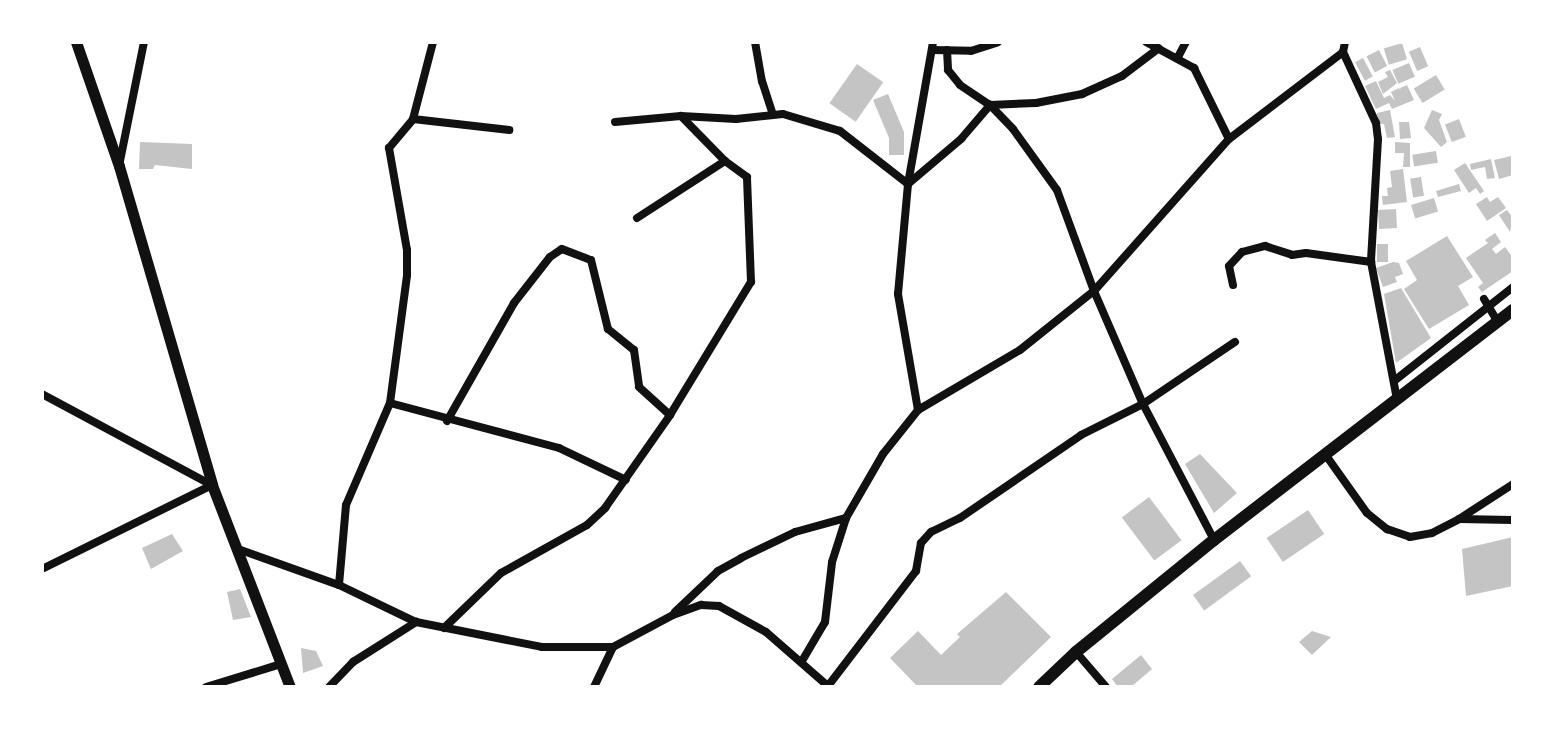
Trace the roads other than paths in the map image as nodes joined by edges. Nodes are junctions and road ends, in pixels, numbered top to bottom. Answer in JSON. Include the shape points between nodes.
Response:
{"nodes":[{"id":1,"x":76,"y":42,"type":"edge"},
{"id":2,"x":144,"y":42,"type":"edge"},
{"id":3,"x":433,"y":42,"type":"edge"},
{"id":4,"x":755,"y":42,"type":"edge"},
{"id":5,"x":998,"y":42,"type":"edge"},
{"id":6,"x":1146,"y":42,"type":"edge"},
{"id":7,"x":1186,"y":42,"type":"edge"},
{"id":8,"x":1345,"y":42,"type":"edge"},
{"id":9,"x":933,"y":46,"type":"edge"},
{"id":10,"x":1159,"y":48,"type":"junction"},
{"id":11,"x":947,"y":50,"type":"junction"},
{"id":12,"x":1343,"y":52,"type":"junction"},
{"id":13,"x":1178,"y":57,"type":"junction"},
{"id":14,"x":990,"y":105,"type":"junction"},
{"id":15,"x":772,"y":112,"type":"junction"},
{"id":16,"x":681,"y":116,"type":"junction"},
{"id":17,"x":413,"y":119,"type":"junction"},
{"id":18,"x":615,"y":122,"type":"dead end"},
{"id":19,"x":509,"y":130,"type":"dead end"},
{"id":20,"x":1229,"y":139,"type":"junction"},
{"id":21,"x":725,"y":161,"type":"junction"},
{"id":22,"x":119,"y":166,"type":"junction"},
{"id":23,"x":908,"y":184,"type":"junction"},
{"id":24,"x":637,"y":218,"type":"dead end"},
{"id":25,"x":1371,"y":262,"type":"junction"},
{"id":26,"x":1233,"y":285,"type":"dead end"},
{"id":27,"x":1513,"y":287,"type":"edge"},
{"id":28,"x":1094,"y":291,"type":"junction"},
{"id":29,"x":1486,"y":303,"type":"junction"},
{"id":30,"x":1513,"y":310,"type":"edge"},
{"id":31,"x":1498,"y":322,"type":"junction"},
{"id":32,"x":1235,"y":342,"type":"dead end"},
{"id":33,"x":1394,"y":381,"type":"junction"},
{"id":34,"x":42,"y":394,"type":"edge"},
{"id":35,"x":1397,"y":399,"type":"junction"},
{"id":36,"x":390,"y":403,"type":"junction"},
{"id":37,"x":1143,"y":404,"type":"junction"},
{"id":38,"x":918,"y":410,"type":"junction"},
{"id":39,"x":670,"y":415,"type":"junction"},
{"id":40,"x":447,"y":421,"type":"junction"},
{"id":41,"x":1325,"y":454,"type":"junction"},
{"id":42,"x":626,"y":480,"type":"junction"},
{"id":43,"x":1513,"y":484,"type":"edge"},
{"id":44,"x":212,"y":485,"type":"junction"},
{"id":45,"x":846,"y":518,"type":"junction"},
{"id":46,"x":1459,"y":519,"type":"junction"},
{"id":47,"x":1513,"y":520,"type":"edge"},
{"id":48,"x":1214,"y":540,"type":"junction"},
{"id":49,"x":238,"y":549,"type":"junction"},
{"id":50,"x":42,"y":569,"type":"edge"},
{"id":51,"x":339,"y":585,"type":"junction"},
{"id":52,"x":673,"y":615,"type":"junction"},
{"id":53,"x":416,"y":622,"type":"junction"},
{"id":54,"x":444,"y":628,"type":"junction"},
{"id":55,"x":613,"y":647,"type":"junction"},
{"id":56,"x":1076,"y":652,"type":"junction"},
{"id":57,"x":802,"y":661,"type":"junction"},
{"id":58,"x":281,"y":664,"type":"junction"},
{"id":59,"x":828,"y":686,"type":"edge"},
{"id":60,"x":206,"y":687,"type":"edge"},
{"id":61,"x":290,"y":687,"type":"edge"},
{"id":62,"x":329,"y":687,"type":"edge"},
{"id":63,"x":594,"y":687,"type":"edge"},
{"id":64,"x":1039,"y":687,"type":"edge"},
{"id":65,"x":1106,"y":687,"type":"edge"}],
"edges":[{"from":1,"to":22,"type":"main road"},
{"from":2,"to":22,"type":"street"},
{"from":3,"to":17,"type":"street"},
{"from":4,"to":15,"type":"street"},
{"from":5,"to":11,"type":"street","via":[[971,51]]},
{"from":6,"to":10,"type":"street"},
{"from":7,"to":13,"type":"street"},
{"from":8,"to":12,"type":"street"},
{"from":9,"to":11,"type":"street"},
{"from":9,"to":23,"type":"street"},
{"from":10,"to":13,"type":"street"},
{"from":10,"to":14,"type":"street","via":[[1122,76],[1082,94]]},
{"from":11,"to":14,"type":"street","via":[[948,70]]},
{"from":12,"to":20,"type":"street"},
{"from":12,"to":25,"type":"street","via":[[1376,123]]},
{"from":13,"to":20,"type":"street","via":[[1198,74]]},
{"from":14,"to":23,"type":"street","via":[[961,139]]},
{"from":14,"to":28,"type":"street","via":[[1057,190]]},
{"from":15,"to":16,"type":"street","via":[[736,119]]},
{"from":15,"to":23,"type":"street","via":[[840,131]]},
{"from":16,"to":18,"type":"street"},
{"from":16,"to":21,"type":"street"},
{"from":17,"to":19,"type":"street"},
{"from":17,"to":36,"type":"street","via":[[389,148],[407,250]]},
{"from":20,"to":28,"type":"street"},
{"from":21,"to":24,"type":"street"},
{"from":21,"to":39,"type":"street","via":[[750,184],[751,282]]},
{"from":22,"to":44,"type":"main road"},
{"from":23,"to":38,"type":"street","via":[[898,294]]},
{"from":25,"to":26,"type":"street","via":[[1292,255],[1265,246],[1242,252],[1229,266]]},
{"from":25,"to":33,"type":"street"},
{"from":27,"to":29,"type":"street"},
{"from":28,"to":37,"type":"street"},
{"from":28,"to":38,"type":"street","via":[[1020,350]]},
{"from":29,"to":31,"type":"street"},
{"from":29,"to":33,"type":"street"},
{"from":30,"to":31,"type":"main road"},
{"from":31,"to":35,"type":"main road"},
{"from":32,"to":37,"type":"street"},
{"from":33,"to":35,"type":"street"},
{"from":34,"to":44,"type":"street"},
{"from":35,"to":41,"type":"main road"},
{"from":36,"to":40,"type":"street"},
{"from":36,"to":51,"type":"street","via":[[346,505]]},
{"from":37,"to":48,"type":"street"},
{"from":37,"to":59,"type":"street","via":[[1081,435],[931,532],[921,543],[916,571]]},
{"from":38,"to":45,"type":"street","via":[[883,454]]},
{"from":39,"to":40,"type":"street","via":[[639,387],[634,350],[608,329],[591,260],[562,249],[528,281]]},
{"from":39,"to":42,"type":"street"},
{"from":40,"to":42,"type":"street","via":[[499,429],[559,448]]},
{"from":41,"to":46,"type":"street","via":[[1367,513],[1387,529],[1410,537]]},
{"from":41,"to":48,"type":"main road"},
{"from":42,"to":54,"type":"street","via":[[587,525],[501,573]]},
{"from":43,"to":46,"type":"street"},
{"from":44,"to":49,"type":"main road"},
{"from":44,"to":50,"type":"street"},
{"from":45,"to":52,"type":"street","via":[[807,527],[741,558],[699,587]]},
{"from":45,"to":57,"type":"street","via":[[832,562],[825,622]]},
{"from":46,"to":47,"type":"street"},
{"from":48,"to":56,"type":"main road"},
{"from":49,"to":51,"type":"street"},
{"from":49,"to":58,"type":"main road"},
{"from":51,"to":53,"type":"street"},
{"from":52,"to":55,"type":"street"},
{"from":52,"to":57,"type":"street","via":[[701,605],[719,606],[766,632]]},
{"from":53,"to":54,"type":"street"},
{"from":53,"to":62,"type":"street","via":[[353,662]]},
{"from":54,"to":55,"type":"street","via":[[542,647]]},
{"from":55,"to":63,"type":"street"},
{"from":56,"to":64,"type":"main road"},
{"from":56,"to":65,"type":"street"},
{"from":57,"to":59,"type":"street"},
{"from":58,"to":60,"type":"street"},
{"from":58,"to":61,"type":"main road"}]}
